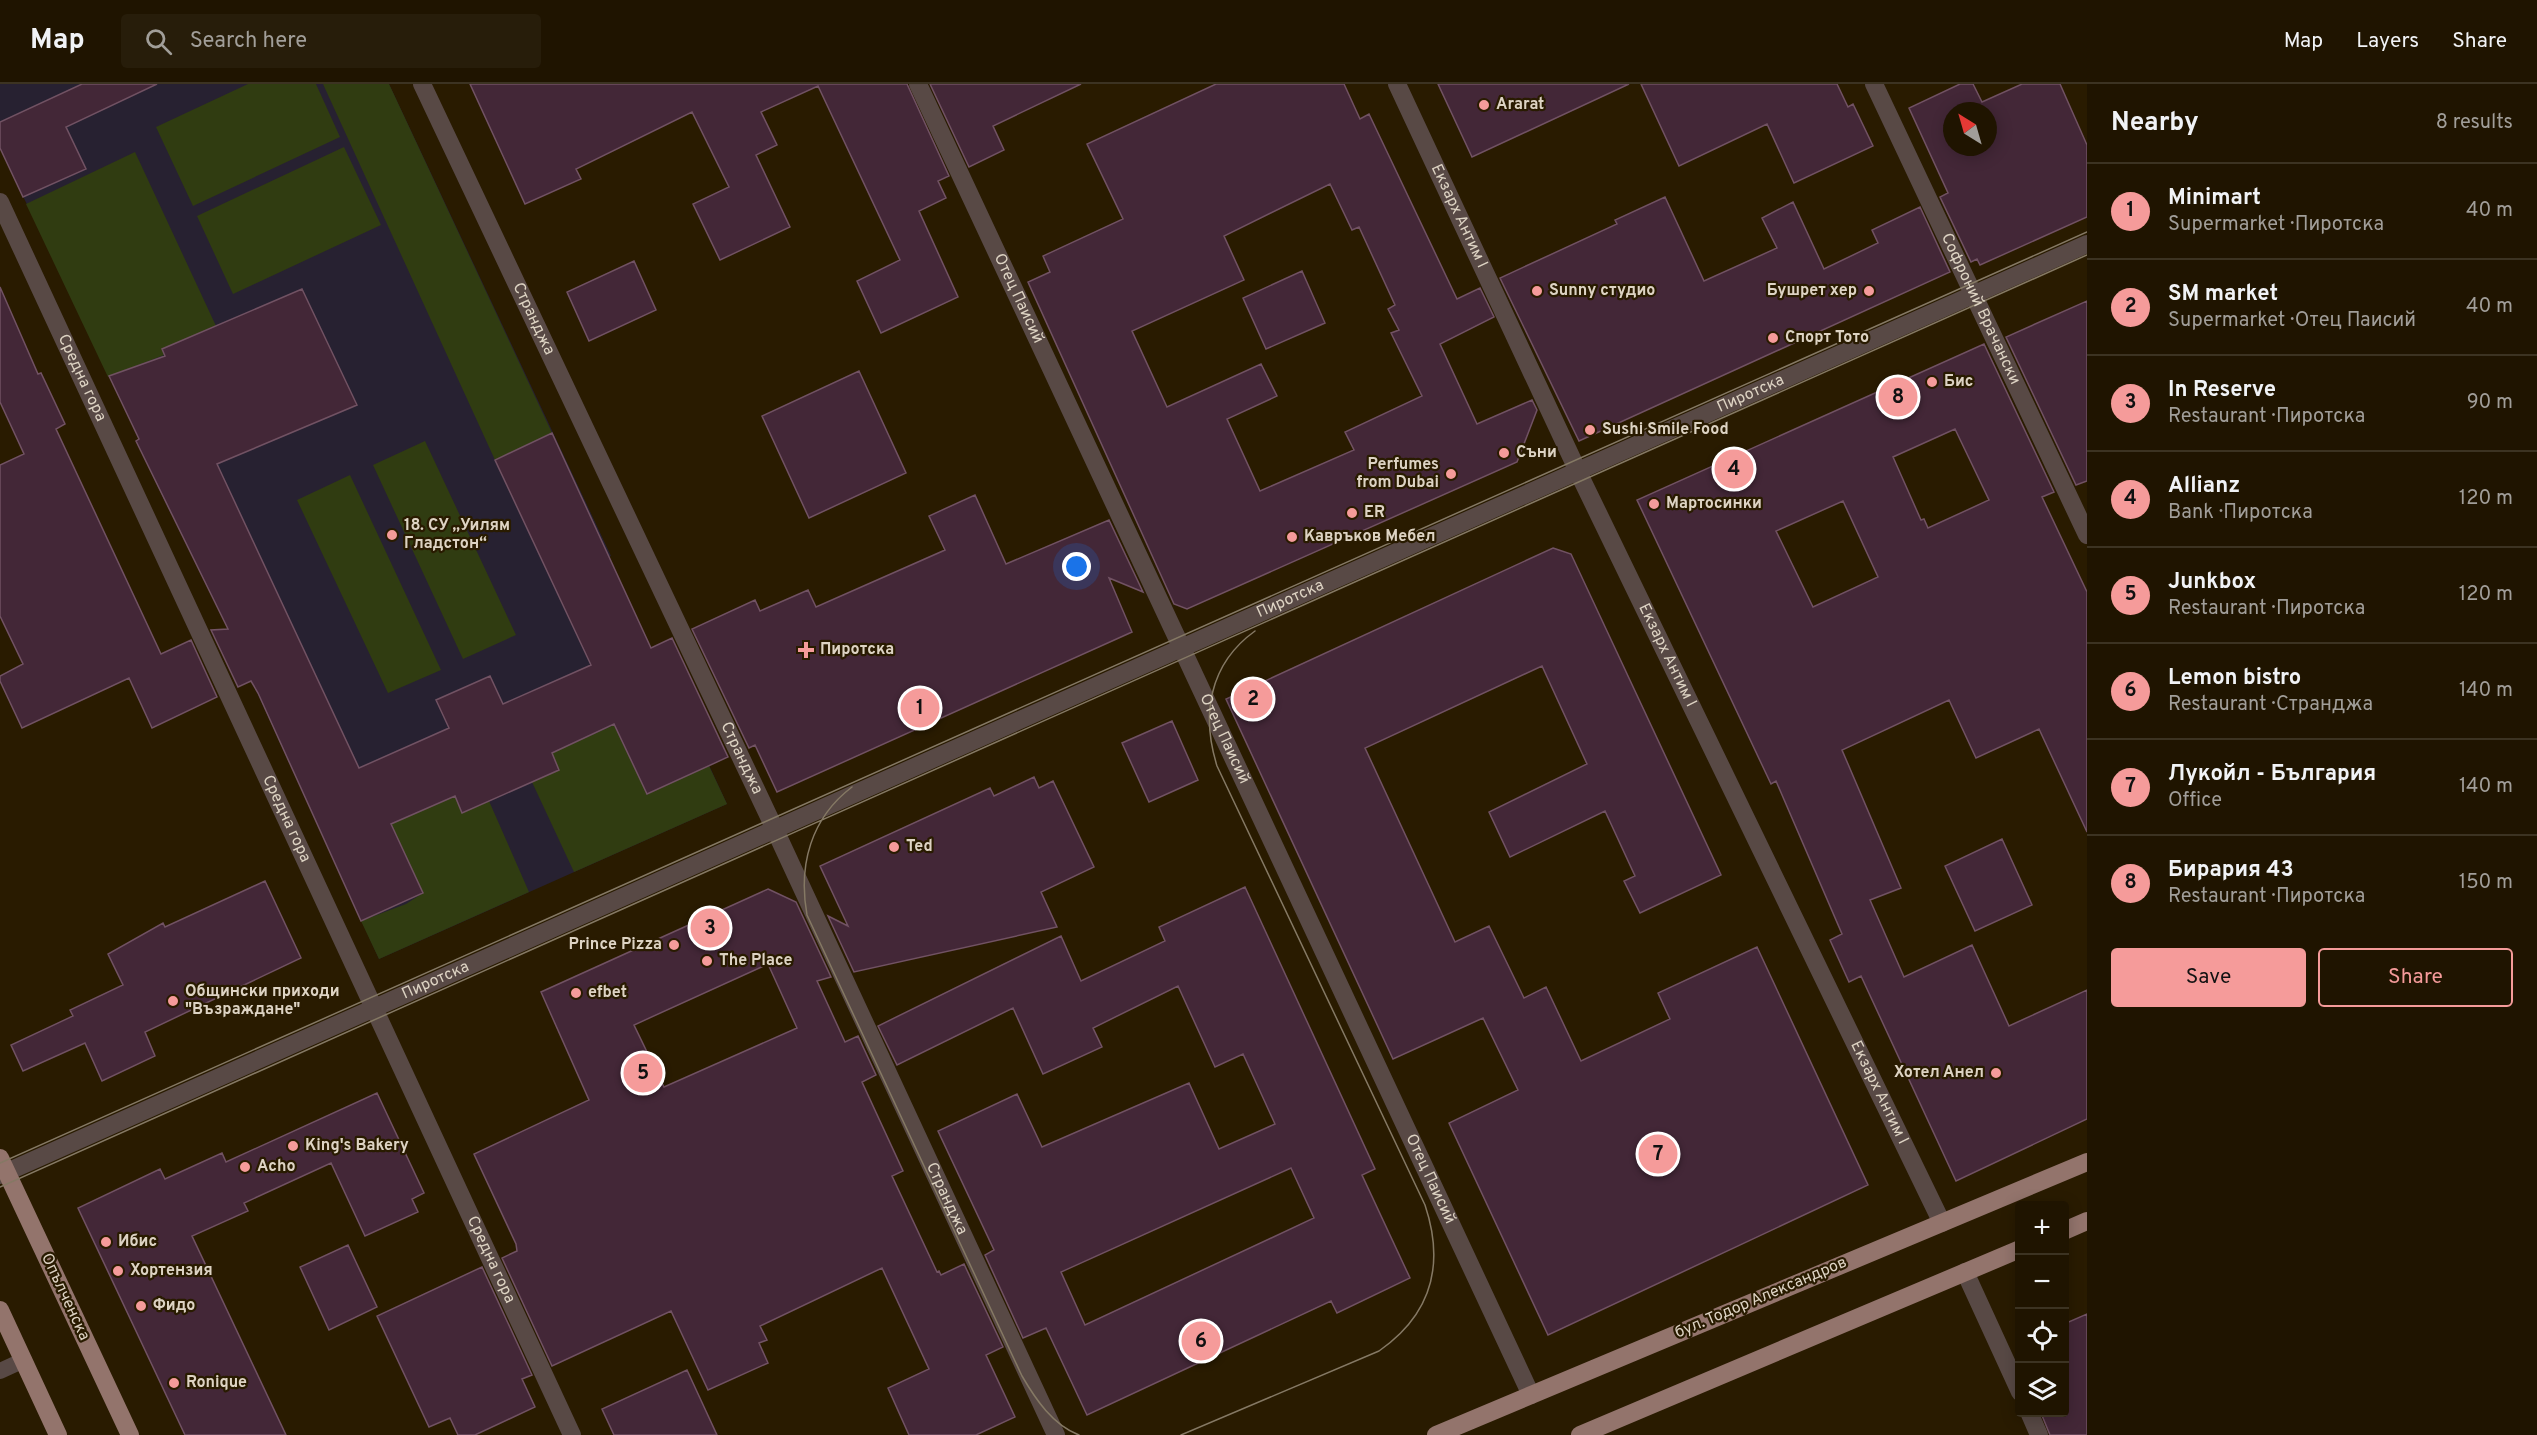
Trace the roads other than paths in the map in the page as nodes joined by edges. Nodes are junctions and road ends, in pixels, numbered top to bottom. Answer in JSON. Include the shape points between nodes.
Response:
{"nodes":[{"id":1,"x":422,"y":84,"type":"edge"},
{"id":2,"x":918,"y":84,"type":"edge"},
{"id":3,"x":1397,"y":84,"type":"edge"},
{"id":4,"x":1874,"y":84,"type":"edge"},
{"id":5,"x":0,"y":202,"type":"edge"},
{"id":6,"x":2087,"y":244,"type":"edge"},
{"id":7,"x":1973,"y":293,"type":"junction"},
{"id":8,"x":1578,"y":470,"type":"junction"},
{"id":9,"x":2087,"y":535,"type":"edge"},
{"id":10,"x":1182,"y":647,"type":"junction"},
{"id":11,"x":775,"y":829,"type":"junction"},
{"id":12,"x":374,"y":1008,"type":"junction"},
{"id":13,"x":2087,"y":1162,"type":"edge"},
{"id":14,"x":2,"y":1168,"type":"edge"},
{"id":15,"x":2087,"y":1221,"type":"edge"},
{"id":16,"x":1942,"y":1223,"type":"junction"},
{"id":17,"x":2069,"y":1229,"type":"edge"},
{"id":18,"x":2015,"y":1251,"type":"edge"},
{"id":19,"x":1965,"y":1272,"type":"junction"},
{"id":20,"x":0,"y":1310,"type":"edge"},
{"id":21,"x":24,"y":1360,"type":"junction"},
{"id":22,"x":0,"y":1371,"type":"edge"},
{"id":23,"x":2015,"y":1383,"type":"edge"},
{"id":24,"x":1532,"y":1395,"type":"junction"},
{"id":25,"x":2031,"y":1417,"type":"edge"},
{"id":26,"x":58,"y":1435,"type":"edge"},
{"id":27,"x":130,"y":1435,"type":"edge"},
{"id":28,"x":572,"y":1435,"type":"edge"},
{"id":29,"x":1056,"y":1435,"type":"edge"},
{"id":30,"x":1436,"y":1435,"type":"edge"},
{"id":31,"x":1580,"y":1435,"type":"edge"},
{"id":32,"x":2039,"y":1435,"type":"edge"}],
"edges":[{"from":1,"to":11,"type":"street","name":"Странджа"},
{"from":2,"to":10,"type":"street","name":"Отец Паисий"},
{"from":3,"to":8,"type":"street","name":"Екзарх Антим I"},
{"from":4,"to":7,"type":"street","name":"Софроний Врачански"},
{"from":5,"to":12,"type":"street","name":"Средна гора"},
{"from":6,"to":7,"type":"street","name":"Пиротска"},
{"from":7,"to":8,"type":"street","name":"Пиротска"},
{"from":7,"to":9,"type":"street","name":"Софроний Врачански"},
{"from":8,"to":10,"type":"street","name":"Пиротска"},
{"from":8,"to":16,"type":"street","name":"Екзарх Антим I"},
{"from":10,"to":11,"type":"street","name":"Пиротска"},
{"from":10,"to":24,"type":"street","name":"Отец Паисий"},
{"from":11,"to":12,"type":"street","name":"Пиротска"},
{"from":11,"to":29,"type":"street","name":"Странджа"},
{"from":12,"to":14,"type":"street","name":"Пиротска"},
{"from":12,"to":28,"type":"street","name":"Средна гора"},
{"from":13,"to":16,"type":"main road","name":"бул. Тодор Александров"},
{"from":14,"to":27,"type":"main road","name":"Опълченска"},
{"from":15,"to":17,"type":"main road"},
{"from":16,"to":24,"type":"main road","name":"бул. Тодор Александров"},
{"from":18,"to":19,"type":"main road"},
{"from":19,"to":23,"type":"street"},
{"from":19,"to":31,"type":"main road"},
{"from":20,"to":21,"type":"main road"},
{"from":21,"to":22,"type":"lane"},
{"from":21,"to":26,"type":"main road"},
{"from":24,"to":30,"type":"main road","name":"бул. Тодор Александров"},
{"from":25,"to":32,"type":"street"}]}
